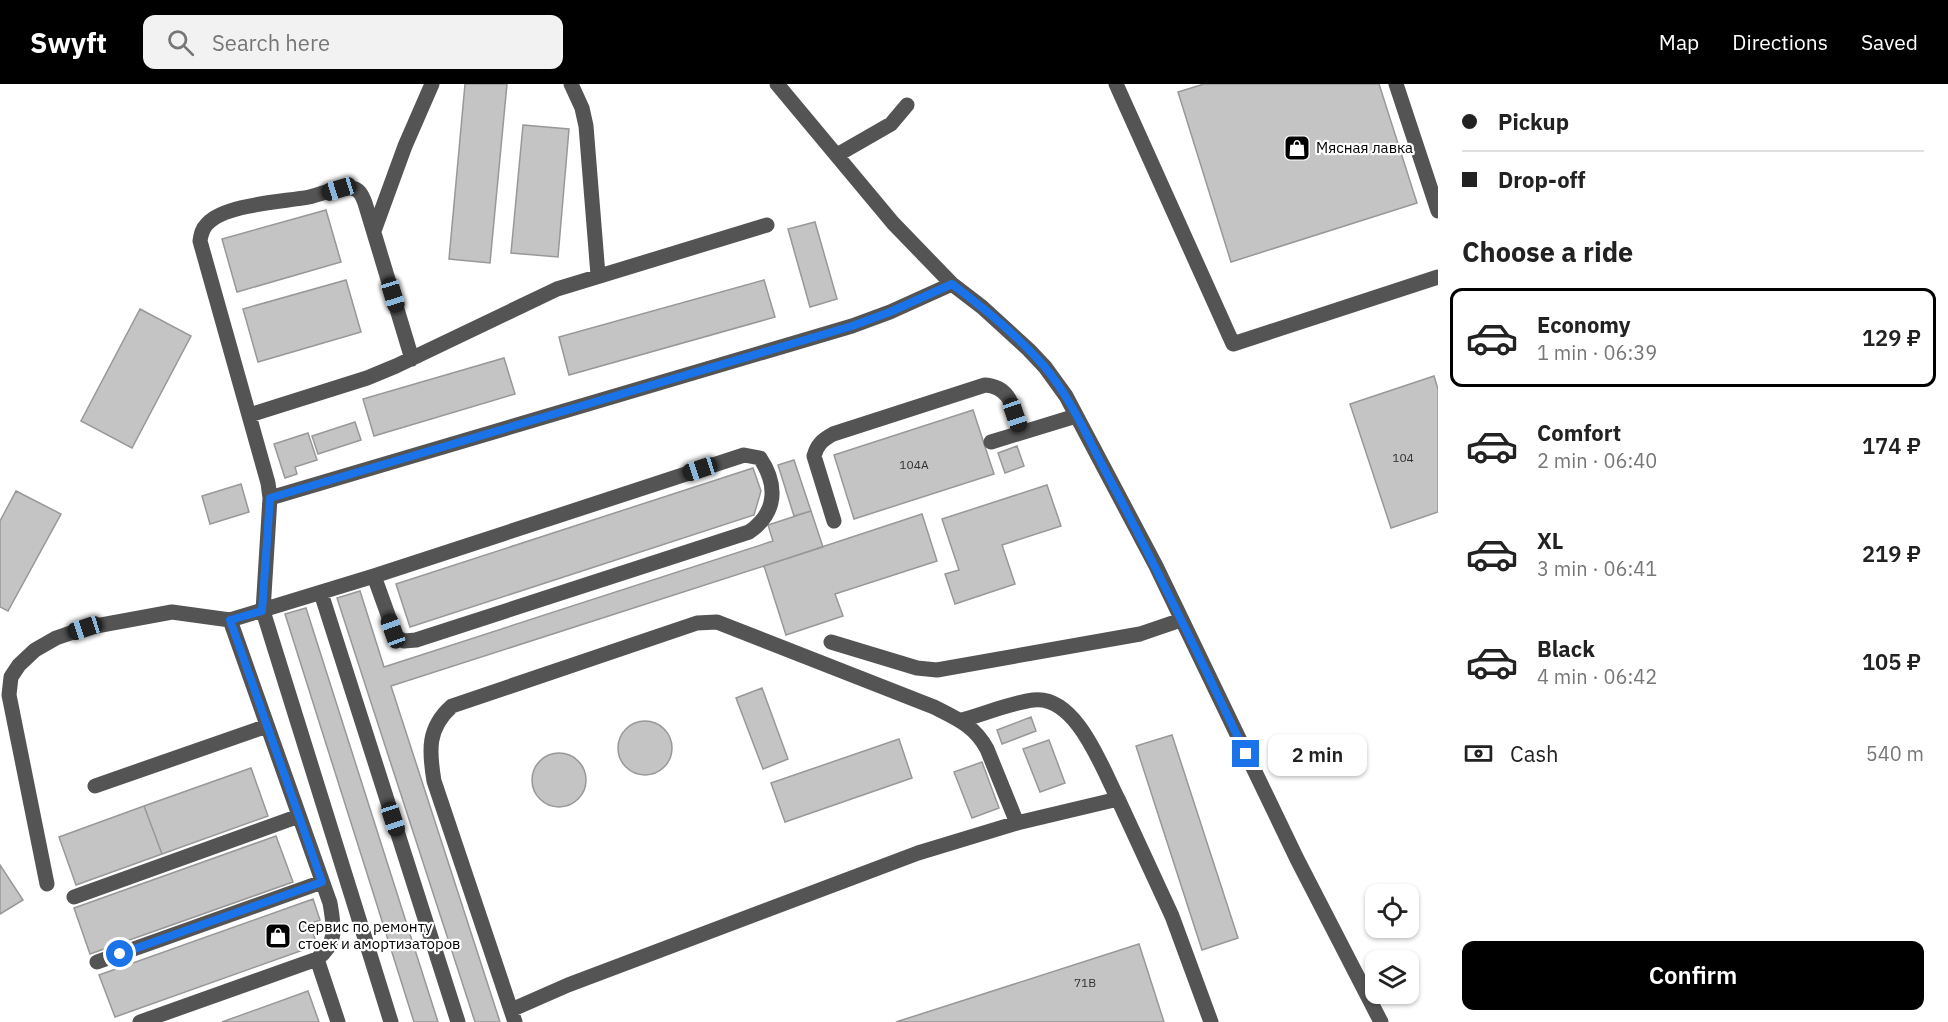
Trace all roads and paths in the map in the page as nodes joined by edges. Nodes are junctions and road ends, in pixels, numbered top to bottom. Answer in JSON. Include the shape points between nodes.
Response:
{"nodes":[{"id":1,"x":432,"y":84,"type":"edge"},
{"id":2,"x":571,"y":84,"type":"edge"},
{"id":3,"x":777,"y":84,"type":"edge"},
{"id":4,"x":1116,"y":84,"type":"edge"},
{"id":5,"x":1396,"y":84,"type":"edge"},
{"id":6,"x":907,"y":105,"type":"dead end"},
{"id":7,"x":837,"y":155,"type":"junction"},
{"id":8,"x":1438,"y":211,"type":"edge"},
{"id":9,"x":767,"y":225,"type":"dead end"},
{"id":10,"x":374,"y":231,"type":"junction"},
{"id":11,"x":598,"y":275,"type":"junction"},
{"id":12,"x":1438,"y":278,"type":"edge"},
{"id":13,"x":952,"y":284,"type":"junction"},
{"id":14,"x":412,"y":358,"type":"junction"},
{"id":15,"x":250,"y":415,"type":"junction"},
{"id":16,"x":1076,"y":416,"type":"junction"},
{"id":17,"x":1021,"y":433,"type":"junction"},
{"id":18,"x":991,"y":442,"type":"dead end"},
{"id":19,"x":270,"y":498,"type":"junction"},
{"id":20,"x":834,"y":521,"type":"dead end"},
{"id":21,"x":374,"y":576,"type":"junction"},
{"id":22,"x":321,"y":593,"type":"junction"},
{"id":23,"x":262,"y":611,"type":"junction"},
{"id":24,"x":230,"y":620,"type":"junction"},
{"id":25,"x":1181,"y":620,"type":"junction"},
{"id":26,"x":831,"y":642,"type":"dead end"},
{"id":27,"x":962,"y":720,"type":"junction"},
{"id":28,"x":267,"y":726,"type":"junction"},
{"id":29,"x":95,"y":786,"type":"dead end"},
{"id":30,"x":1118,"y":799,"type":"junction"},
{"id":31,"x":299,"y":816,"type":"junction"},
{"id":32,"x":1017,"y":823,"type":"junction"},
{"id":33,"x":322,"y":882,"type":"junction"},
{"id":34,"x":47,"y":884,"type":"dead end"},
{"id":35,"x":74,"y":897,"type":"dead end"},
{"id":36,"x":317,"y":959,"type":"junction"},
{"id":37,"x":97,"y":962,"type":"dead end"},
{"id":38,"x":513,"y":1016,"type":"edge"},
{"id":39,"x":140,"y":1022,"type":"edge"},
{"id":40,"x":338,"y":1022,"type":"edge"},
{"id":41,"x":391,"y":1022,"type":"edge"},
{"id":42,"x":458,"y":1022,"type":"edge"},
{"id":43,"x":1211,"y":1022,"type":"edge"},
{"id":44,"x":1381,"y":1022,"type":"edge"}],
"edges":[{"from":1,"to":10,"type":"lane"},
{"from":2,"to":11,"type":"lane","via":[[586,126]]},
{"from":3,"to":7,"type":"lane"},
{"from":4,"to":12,"type":"lane","via":[[1233,344]]},
{"from":5,"to":8,"type":"lane"},
{"from":6,"to":7,"type":"lane","via":[[891,124]]},
{"from":7,"to":13,"type":"lane","via":[[893,223]]},
{"from":9,"to":11,"type":"lane"},
{"from":10,"to":14,"type":"lane"},
{"from":10,"to":15,"type":"lane","via":[[360,192],[352,187],[247,206],[207,223],[200,241]]},
{"from":11,"to":14,"type":"lane","via":[[527,302]]},
{"from":13,"to":16,"type":"lane","via":[[1045,367]]},
{"from":13,"to":19,"type":"lane","via":[[852,326]]},
{"from":14,"to":15,"type":"lane","via":[[367,378]]},
{"from":15,"to":19,"type":"lane"},
{"from":16,"to":17,"type":"lane"},
{"from":16,"to":25,"type":"lane"},
{"from":17,"to":18,"type":"lane"},
{"from":17,"to":20,"type":"lane","via":[[1003,390],[985,385],[833,434],[823,440],[814,456]]},
{"from":19,"to":23,"type":"lane"},
{"from":21,"to":21,"type":"lane","via":[[744,455],[760,458],[772,490],[771,507],[749,532],[416,640],[396,637]]},
{"from":21,"to":22,"type":"lane"},
{"from":22,"to":23,"type":"lane"},
{"from":22,"to":42,"type":"lane"},
{"from":23,"to":24,"type":"lane"},
{"from":23,"to":41,"type":"lane"},
{"from":24,"to":28,"type":"lane"},
{"from":24,"to":34,"type":"lane","via":[[172,612],[85,628],[56,638],[19,665],[11,677],[9,695]]},
{"from":25,"to":26,"type":"lane","via":[[1140,634],[937,670],[917,669]]},
{"from":25,"to":44,"type":"lane"},
{"from":27,"to":30,"type":"lane","via":[[1034,700],[1060,706],[1086,737]]},
{"from":27,"to":32,"type":"lane","via":[[987,749]]},
{"from":27,"to":38,"type":"lane","via":[[717,622],[697,623],[452,706],[440,717],[433,732],[434,782]]},
{"from":28,"to":29,"type":"lane"},
{"from":28,"to":31,"type":"lane"},
{"from":30,"to":32,"type":"lane"},
{"from":30,"to":43,"type":"lane","via":[[1172,916]]},
{"from":31,"to":33,"type":"lane"},
{"from":31,"to":35,"type":"lane"},
{"from":32,"to":38,"type":"lane","via":[[918,853],[568,985]]},
{"from":33,"to":36,"type":"lane","via":[[334,924],[332,941]]},
{"from":33,"to":37,"type":"lane"},
{"from":36,"to":39,"type":"lane"},
{"from":36,"to":40,"type":"lane"}]}
